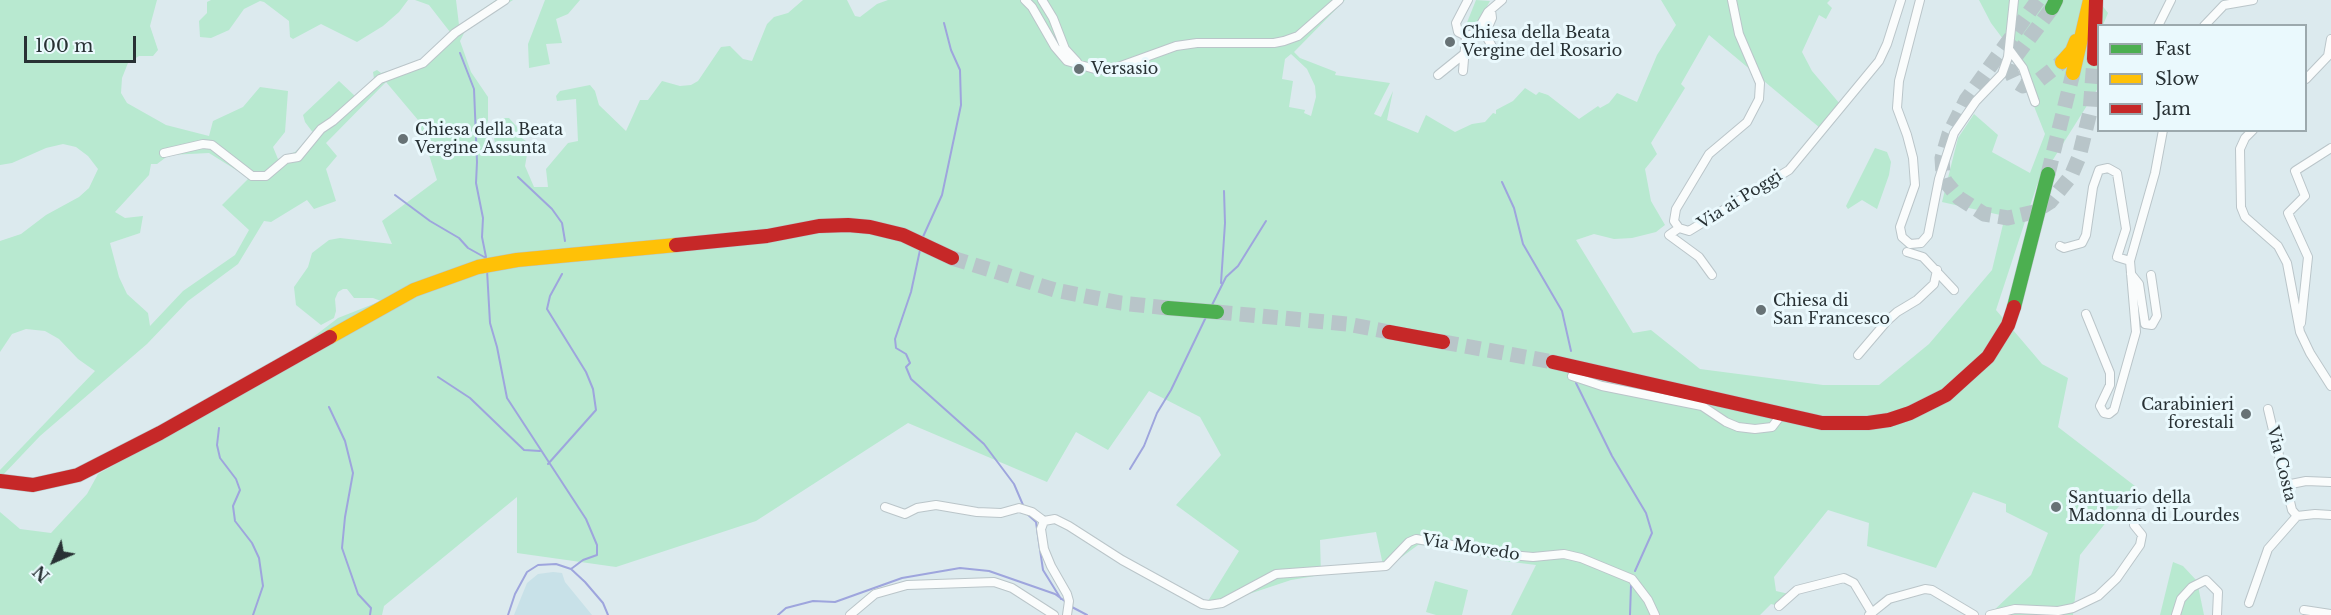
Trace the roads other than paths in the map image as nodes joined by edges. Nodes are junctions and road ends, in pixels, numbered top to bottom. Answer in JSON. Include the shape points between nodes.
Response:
{"nodes":[{"id":1,"x":505,"y":0,"type":"edge"},
{"id":2,"x":1025,"y":0,"type":"edge"},
{"id":3,"x":1042,"y":0,"type":"edge"},
{"id":4,"x":1340,"y":0,"type":"edge"},
{"id":5,"x":1468,"y":0,"type":"edge"},
{"id":6,"x":1502,"y":0,"type":"edge"},
{"id":7,"x":1732,"y":0,"type":"edge"},
{"id":8,"x":1901,"y":0,"type":"edge"},
{"id":9,"x":1920,"y":0,"type":"edge"},
{"id":10,"x":2014,"y":0,"type":"edge"},
{"id":11,"x":2171,"y":0,"type":"edge"},
{"id":12,"x":2253,"y":0,"type":"edge"},
{"id":13,"x":2092,"y":2,"type":"edge"},
{"id":14,"x":1491,"y":10,"type":"junction"},
{"id":15,"x":2159,"y":24,"type":"edge"},
{"id":16,"x":2206,"y":24,"type":"edge"},
{"id":17,"x":1466,"y":36,"type":"junction"},
{"id":18,"x":2331,"y":39,"type":"edge"},
{"id":19,"x":2009,"y":49,"type":"junction"},
{"id":20,"x":1494,"y":50,"type":"dead end"},
{"id":21,"x":1464,"y":54,"type":"junction"},
{"id":22,"x":2094,"y":59,"type":"dead end"},
{"id":23,"x":2062,"y":62,"type":"tunnel mouth"},
{"id":24,"x":1077,"y":63,"type":"junction"},
{"id":25,"x":1463,"y":71,"type":"dead end"},
{"id":26,"x":2073,"y":73,"type":"tunnel mouth"},
{"id":27,"x":1438,"y":75,"type":"dead end"},
{"id":28,"x":2307,"y":78,"type":"edge"},
{"id":29,"x":2035,"y":102,"type":"dead end"},
{"id":30,"x":2163,"y":132,"type":"edge"},
{"id":31,"x":2251,"y":132,"type":"edge"},
{"id":32,"x":2331,"y":148,"type":"edge"},
{"id":33,"x":164,"y":153,"type":"dead end"},
{"id":34,"x":2048,"y":174,"type":"tunnel mouth"},
{"id":35,"x":1679,"y":228,"type":"junction"},
{"id":36,"x":2060,"y":246,"type":"dead end"},
{"id":37,"x":1912,"y":249,"type":"junction"},
{"id":38,"x":952,"y":258,"type":"tunnel mouth"},
{"id":39,"x":2130,"y":261,"type":"junction"},
{"id":40,"x":1937,"y":270,"type":"junction"},
{"id":41,"x":2131,"y":273,"type":"junction"},
{"id":42,"x":1712,"y":275,"type":"dead end"},
{"id":43,"x":2151,"y":276,"type":"dead end"},
{"id":44,"x":1954,"y":290,"type":"dead end"},
{"id":45,"x":1168,"y":308,"type":"tunnel mouth"},
{"id":46,"x":1217,"y":312,"type":"tunnel mouth"},
{"id":47,"x":2086,"y":314,"type":"dead end"},
{"id":48,"x":1389,"y":332,"type":"tunnel mouth"},
{"id":49,"x":2300,"y":332,"type":"junction"},
{"id":50,"x":1443,"y":342,"type":"tunnel mouth"},
{"id":51,"x":1858,"y":355,"type":"dead end"},
{"id":52,"x":1553,"y":362,"type":"tunnel mouth"},
{"id":53,"x":1572,"y":376,"type":"dead end"},
{"id":54,"x":2331,"y":386,"type":"edge"},
{"id":55,"x":2268,"y":409,"type":"dead end"},
{"id":56,"x":1782,"y":414,"type":"junction"},
{"id":57,"x":0,"y":481,"type":"edge"},
{"id":58,"x":2331,"y":482,"type":"edge"},
{"id":59,"x":2286,"y":485,"type":"junction"},
{"id":60,"x":885,"y":507,"type":"dead end"},
{"id":61,"x":2139,"y":513,"type":"dead end"},
{"id":62,"x":2331,"y":515,"type":"edge"},
{"id":63,"x":2297,"y":516,"type":"junction"},
{"id":64,"x":1044,"y":521,"type":"junction"},
{"id":65,"x":2249,"y":603,"type":"dead end"},
{"id":66,"x":1779,"y":606,"type":"dead end"},
{"id":67,"x":2304,"y":610,"type":"dead end"},
{"id":68,"x":1067,"y":614,"type":"edge"},
{"id":69,"x":1871,"y":614,"type":"edge"},
{"id":70,"x":2331,"y":614,"type":"edge"},
{"id":71,"x":850,"y":615,"type":"edge"},
{"id":72,"x":1054,"y":615,"type":"edge"},
{"id":73,"x":1655,"y":615,"type":"edge"},
{"id":74,"x":1974,"y":615,"type":"edge"},
{"id":75,"x":1990,"y":615,"type":"edge"},
{"id":76,"x":2176,"y":615,"type":"edge"},
{"id":77,"x":2217,"y":615,"type":"edge"}],
"edges":[{"from":1,"to":33,"type":"street","via":[[455,33],[423,63],[380,79],[321,129],[298,157],[286,159],[266,176],[252,176],[212,145]]},
{"from":2,"to":24,"type":"street","via":[[1055,47],[1067,61]]},
{"from":3,"to":24,"type":"street","via":[[1065,49]]},
{"from":4,"to":24,"type":"street","via":[[1298,36],[1274,44],[1176,46],[1118,67],[1098,70]]},
{"from":5,"to":17,"type":"street","via":[[1456,22],[1458,32]]},
{"from":6,"to":14,"type":"street"},
{"from":7,"to":35,"type":"street","name":"Via ai Poggi","via":[[1739,34],[1760,83],[1759,99],[1747,122],[1709,154],[1676,209],[1674,221]]},
{"from":8,"to":35,"type":"street","name":"Via ai Poggi","via":[[1879,61],[1789,170],[1689,231]]},
{"from":9,"to":37,"type":"street","via":[[1899,81],[1897,108],[1913,158],[1915,184],[1900,227],[1902,237]]},
{"from":10,"to":19,"type":"street"},
{"from":11,"to":15,"type":"street"},
{"from":12,"to":16,"type":"street","via":[[2224,6]]},
{"from":13,"to":22,"type":"highway"},
{"from":13,"to":23,"type":"highway","via":[[2072,51]]},
{"from":13,"to":26,"type":"highway"},
{"from":14,"to":17,"type":"street","via":[[1476,33]]},
{"from":14,"to":20,"type":"street","via":[[1485,34]]},
{"from":17,"to":21,"type":"street"},
{"from":18,"to":28,"type":"street","via":[[2328,56]]},
{"from":19,"to":29,"type":"street","via":[[2023,68]]},
{"from":19,"to":37,"type":"street","via":[[2002,74],[1976,101],[1954,133],[1939,179],[1928,235]]},
{"from":21,"to":25,"type":"street"},
{"from":21,"to":27,"type":"street"},
{"from":30,"to":39,"type":"street"},
{"from":31,"to":49,"type":"street","via":[[2240,149],[2241,207],[2246,217],[2278,246],[2287,263]]},
{"from":32,"to":49,"type":"street","via":[[2295,171],[2305,196],[2288,213],[2308,257]]},
{"from":34,"to":56,"type":"highway","via":[[2008,325],[1988,357],[1958,386],[1889,420],[1822,423]]},
{"from":35,"to":42,"type":"street","via":[[1669,235],[1699,257]]},
{"from":36,"to":39,"type":"street","via":[[2082,243],[2098,170],[2108,168],[2116,173],[2126,229],[2117,257]]},
{"from":37,"to":40,"type":"street"},
{"from":38,"to":57,"type":"highway","via":[[903,235],[848,225],[478,267],[414,290],[78,475],[33,484]]},
{"from":39,"to":41,"type":"street"},
{"from":40,"to":44,"type":"street"},
{"from":40,"to":51,"type":"street","via":[[1934,284],[1887,321]]},
{"from":41,"to":43,"type":"street","via":[[2139,284],[2145,324],[2152,326],[2157,316]]},
{"from":41,"to":47,"type":"street","via":[[2136,332],[2114,410],[2109,414],[2100,406],[2110,385],[2110,373]]},
{"from":45,"to":46,"type":"highway"},
{"from":48,"to":50,"type":"highway"},
{"from":49,"to":54,"type":"street"},
{"from":52,"to":56,"type":"highway"},
{"from":53,"to":56,"type":"street","via":[[1702,406],[1738,427],[1772,427]]},
{"from":55,"to":59,"type":"street","name":"Via Costa"},
{"from":58,"to":59,"type":"street"},
{"from":59,"to":63,"type":"street","name":"Via Costa"},
{"from":60,"to":64,"type":"street","via":[[905,514],[936,505],[1001,513],[1019,508]]},
{"from":61,"to":75,"type":"street","via":[[2134,525],[2142,535],[2140,545],[2117,578],[2098,596],[2058,611],[2015,609]]},
{"from":62,"to":63,"type":"street"},
{"from":63,"to":65,"type":"street","via":[[2268,549]]},
{"from":64,"to":68,"type":"street","via":[[1044,549],[1069,601]]},
{"from":64,"to":73,"type":"street","name":"Via Movedo","via":[[1055,519],[1069,526],[1202,604],[1222,603],[1276,574],[1386,566],[1416,539],[1511,555],[1564,554],[1581,558],[1632,579]]},
{"from":66,"to":69,"type":"street","via":[[1797,590],[1844,578],[1854,583]]},
{"from":67,"to":70,"type":"street"},
{"from":69,"to":74,"type":"street","via":[[1889,599],[1925,589]]},
{"from":71,"to":72,"type":"street","via":[[875,594],[907,585],[994,582],[1012,588]]},
{"from":76,"to":77,"type":"street","via":[[2181,600],[2192,587],[2206,580],[2218,592]]}]}
